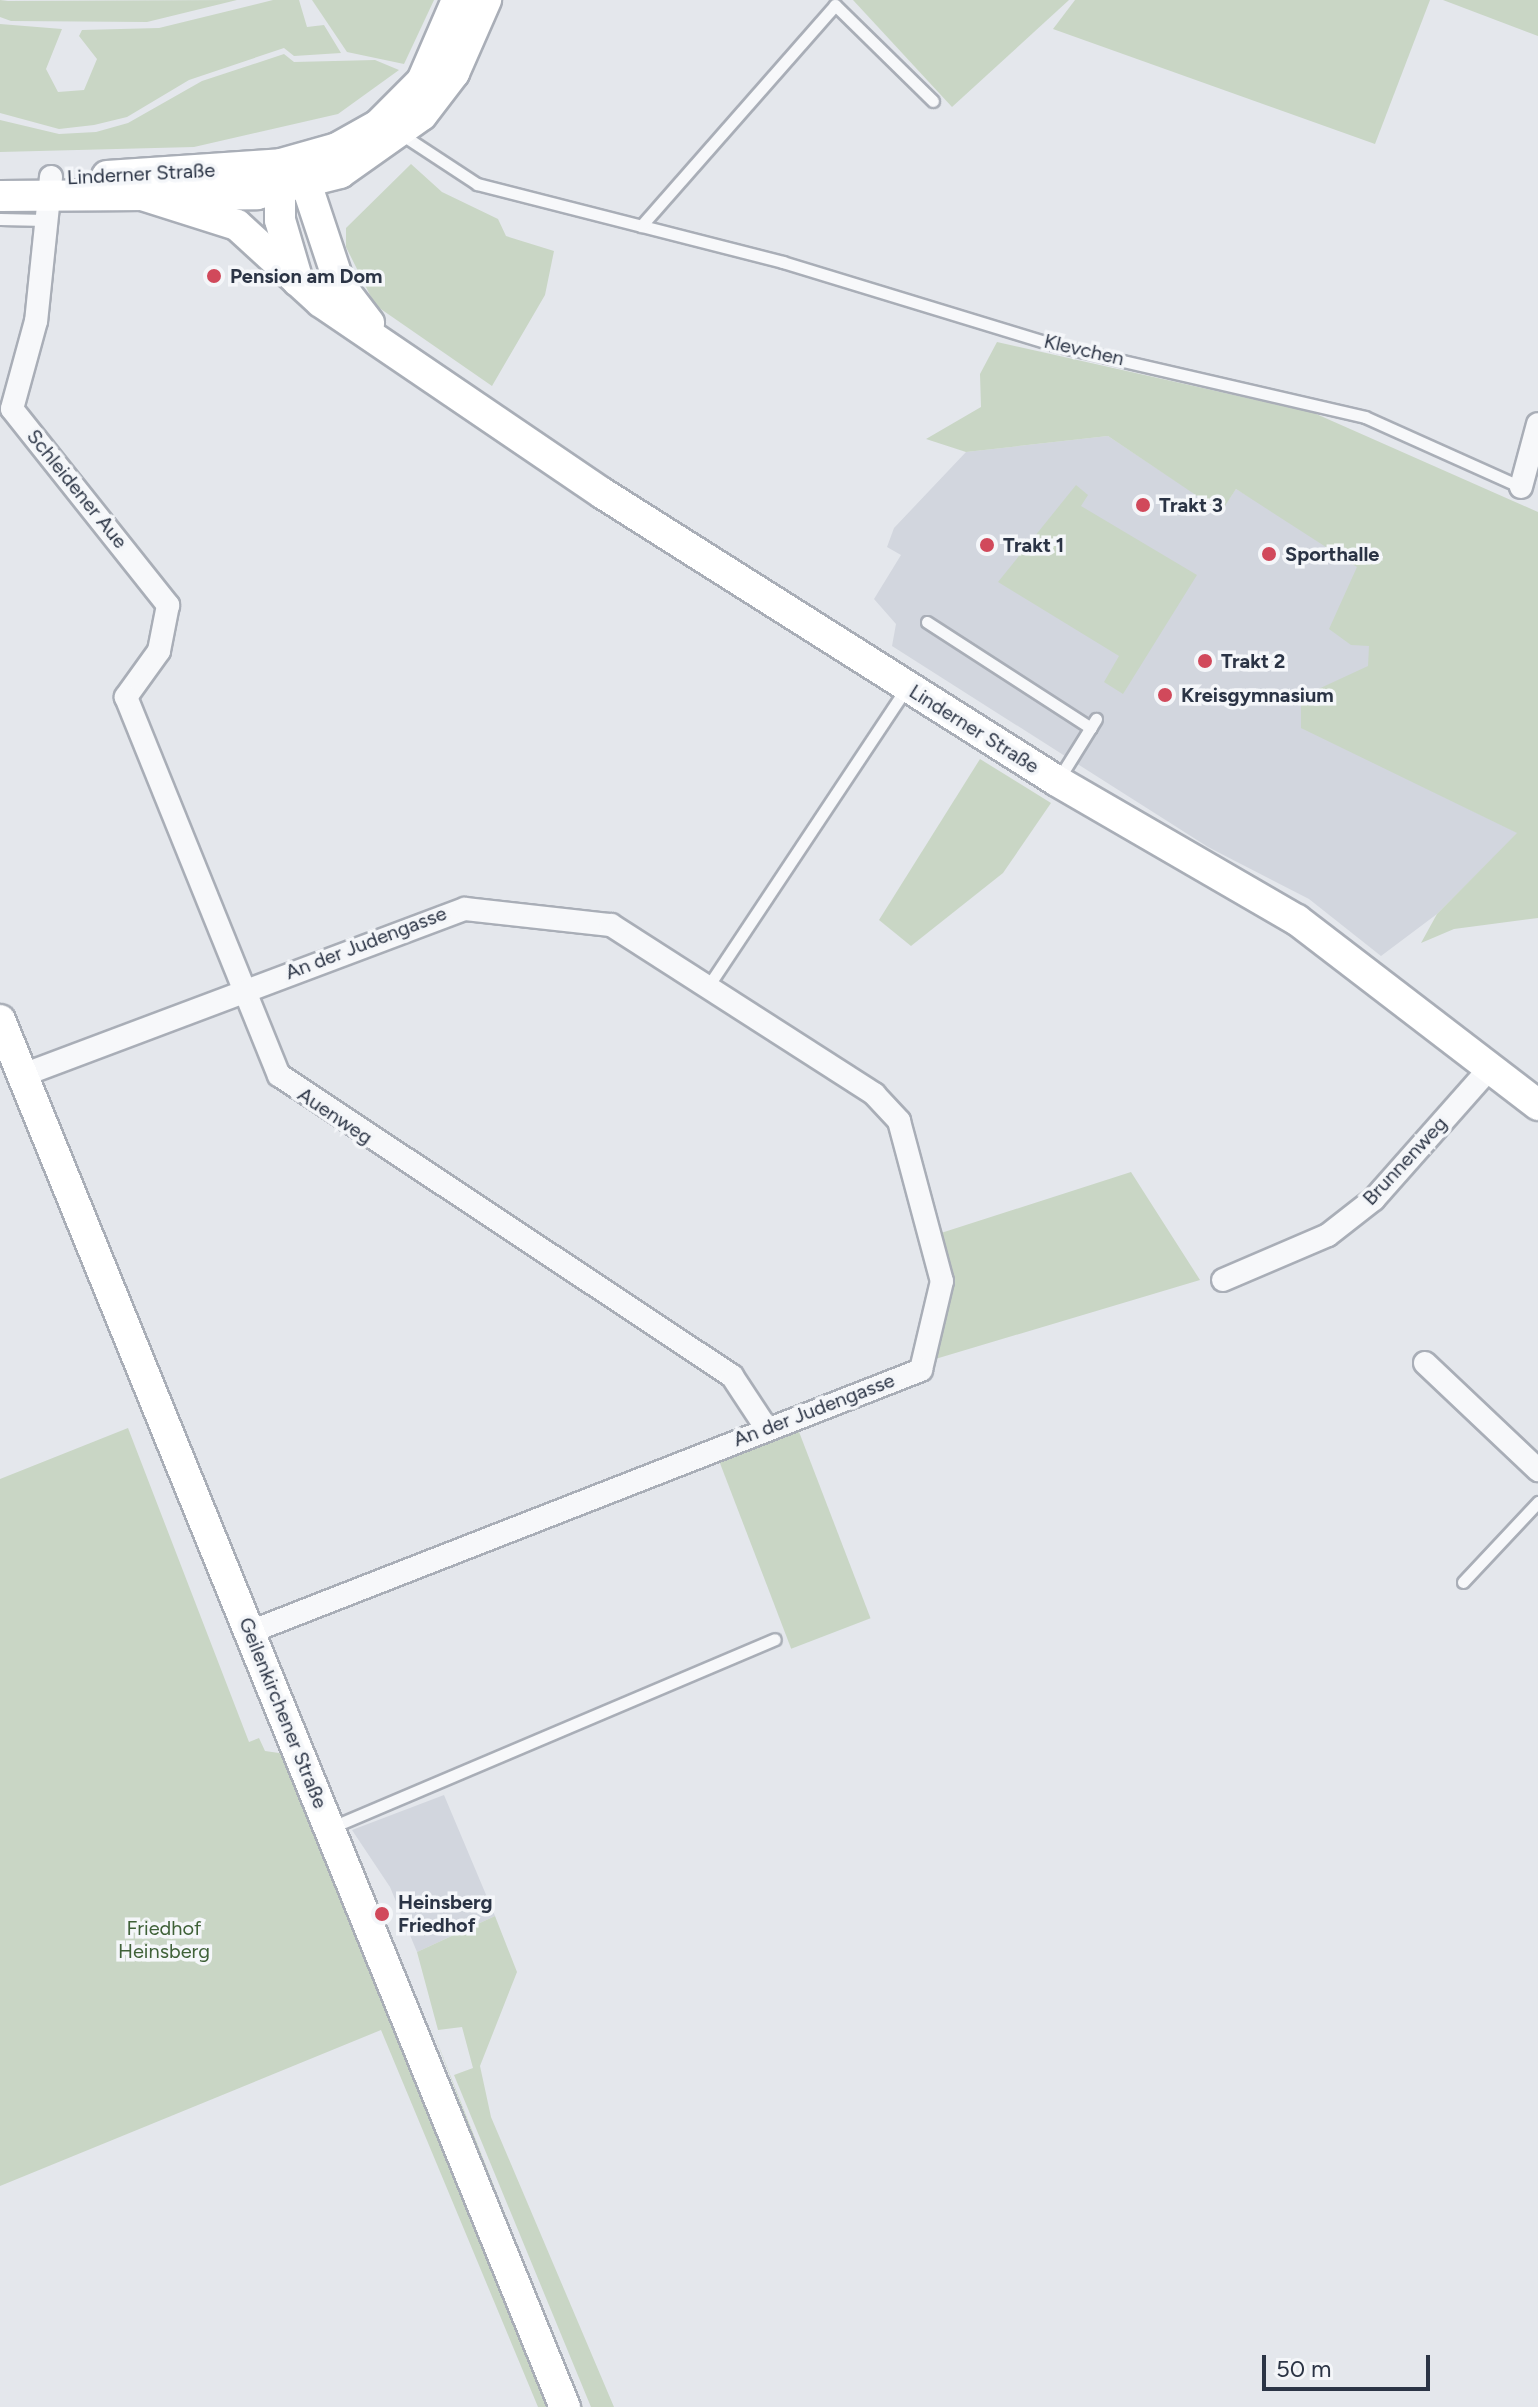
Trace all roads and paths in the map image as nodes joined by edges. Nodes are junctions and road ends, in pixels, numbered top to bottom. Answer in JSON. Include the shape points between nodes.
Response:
{"nodes":[{"id":1,"x":457,"y":0,"type":"edge"},
{"id":2,"x":486,"y":0,"type":"edge"},
{"id":3,"x":933,"y":101,"type":"dead end"},
{"id":4,"x":401,"y":134,"type":"junction"},
{"id":5,"x":292,"y":175,"type":"junction"},
{"id":6,"x":2,"y":182,"type":"edge"},
{"id":7,"x":145,"y":196,"type":"junction"},
{"id":8,"x":49,"y":197,"type":"junction"},
{"id":9,"x":0,"y":219,"type":"edge"},
{"id":10,"x":641,"y":226,"type":"junction"},
{"id":11,"x":299,"y":283,"type":"junction"},
{"id":12,"x":407,"y":355,"type":"junction"},
{"id":13,"x":1538,"y":424,"type":"edge"},
{"id":14,"x":1521,"y":487,"type":"joint"},
{"id":15,"x":927,"y":622,"type":"dead end"},
{"id":16,"x":159,"y":651,"type":"joint"},
{"id":17,"x":907,"y":687,"type":"junction"},
{"id":18,"x":1057,"y":781,"type":"junction"},
{"id":19,"x":709,"y":985,"type":"junction"},
{"id":20,"x":242,"y":990,"type":"junction"},
{"id":21,"x":0,"y":1020,"type":"edge"},
{"id":22,"x":1490,"y":1068,"type":"junction"},
{"id":23,"x":23,"y":1075,"type":"junction"},
{"id":24,"x":1538,"y":1105,"type":"edge"},
{"id":25,"x":1223,"y":1280,"type":"dead end"},
{"id":26,"x":1425,"y":1363,"type":"dead end"},
{"id":27,"x":765,"y":1426,"type":"junction"},
{"id":28,"x":1538,"y":1470,"type":"edge"},
{"id":29,"x":1538,"y":1502,"type":"edge"},
{"id":30,"x":1463,"y":1582,"type":"dead end"},
{"id":31,"x":250,"y":1632,"type":"junction"},
{"id":32,"x":775,"y":1639,"type":"dead end"},
{"id":33,"x":330,"y":1828,"type":"junction"},
{"id":34,"x":565,"y":2407,"type":"edge"}],
"edges":[{"from":1,"to":5,"type":"main road","via":[[422,81],[402,103]]},
{"from":2,"to":4,"type":"main road","via":[[454,73]]},
{"from":3,"to":10,"type":"lane","via":[[835,5]]},
{"from":4,"to":5,"type":"main road"},
{"from":4,"to":10,"type":"lane","name":"Klevchen","via":[[477,184]]},
{"from":5,"to":7,"type":"main road","name":"Linderner Straße"},
{"from":5,"to":8,"type":"main road","name":"Linderner Straße"},
{"from":5,"to":11,"type":"main road"},
{"from":5,"to":12,"type":"main road","name":"Linderner Straße","via":[[349,302]]},
{"from":6,"to":8,"type":"main road","name":"Linderner Straße"},
{"from":7,"to":8,"type":"main road","name":"Linderner Straße"},
{"from":7,"to":11,"type":"main road","name":"Linderner Straße","via":[[237,225]]},
{"from":8,"to":9,"type":"lane"},
{"from":8,"to":16,"type":"street","name":"Schleidener Aue","via":[[36,321],[12,409],[168,605]]},
{"from":10,"to":14,"type":"lane","name":"Klevchen","via":[[1058,346],[1365,417]]},
{"from":11,"to":12,"type":"main road","name":"Linderner Straße"},
{"from":12,"to":17,"type":"main road","name":"Linderner Straße","via":[[602,493]]},
{"from":13,"to":14,"type":"street"},
{"from":15,"to":18,"type":"lane","via":[[1094,724]]},
{"from":16,"to":20,"type":"street","name":"Auenweg","via":[[126,697]]},
{"from":17,"to":18,"type":"main road","name":"Linderner Straße"},
{"from":17,"to":19,"type":"lane"},
{"from":18,"to":22,"type":"main road","name":"Linderner Straße","via":[[1297,920]]},
{"from":19,"to":20,"type":"street","name":"An der Judengasse","via":[[611,925],[465,909]]},
{"from":19,"to":27,"type":"street","name":"An der Judengasse","via":[[892,1110],[942,1281],[921,1370]]},
{"from":20,"to":23,"type":"street","name":"An der Judengasse"},
{"from":20,"to":27,"type":"street","name":"Auenweg","via":[[279,1075],[297,1092],[732,1376]]},
{"from":21,"to":23,"type":"main road","name":"Geilenkirchener Straße"},
{"from":22,"to":24,"type":"main road","name":"Linderner Straße"},
{"from":22,"to":25,"type":"street","name":"Brunnenweg","via":[[1374,1199],[1328,1235]]},
{"from":23,"to":31,"type":"main road","name":"Geilenkirchener Straße"},
{"from":26,"to":28,"type":"street"},
{"from":27,"to":31,"type":"street","name":"An der Judengasse"},
{"from":29,"to":30,"type":"lane"},
{"from":31,"to":33,"type":"main road","name":"Geilenkirchener Straße"},
{"from":32,"to":33,"type":"lane"},
{"from":33,"to":34,"type":"main road","name":"Geilenkirchener Straße"}]}
